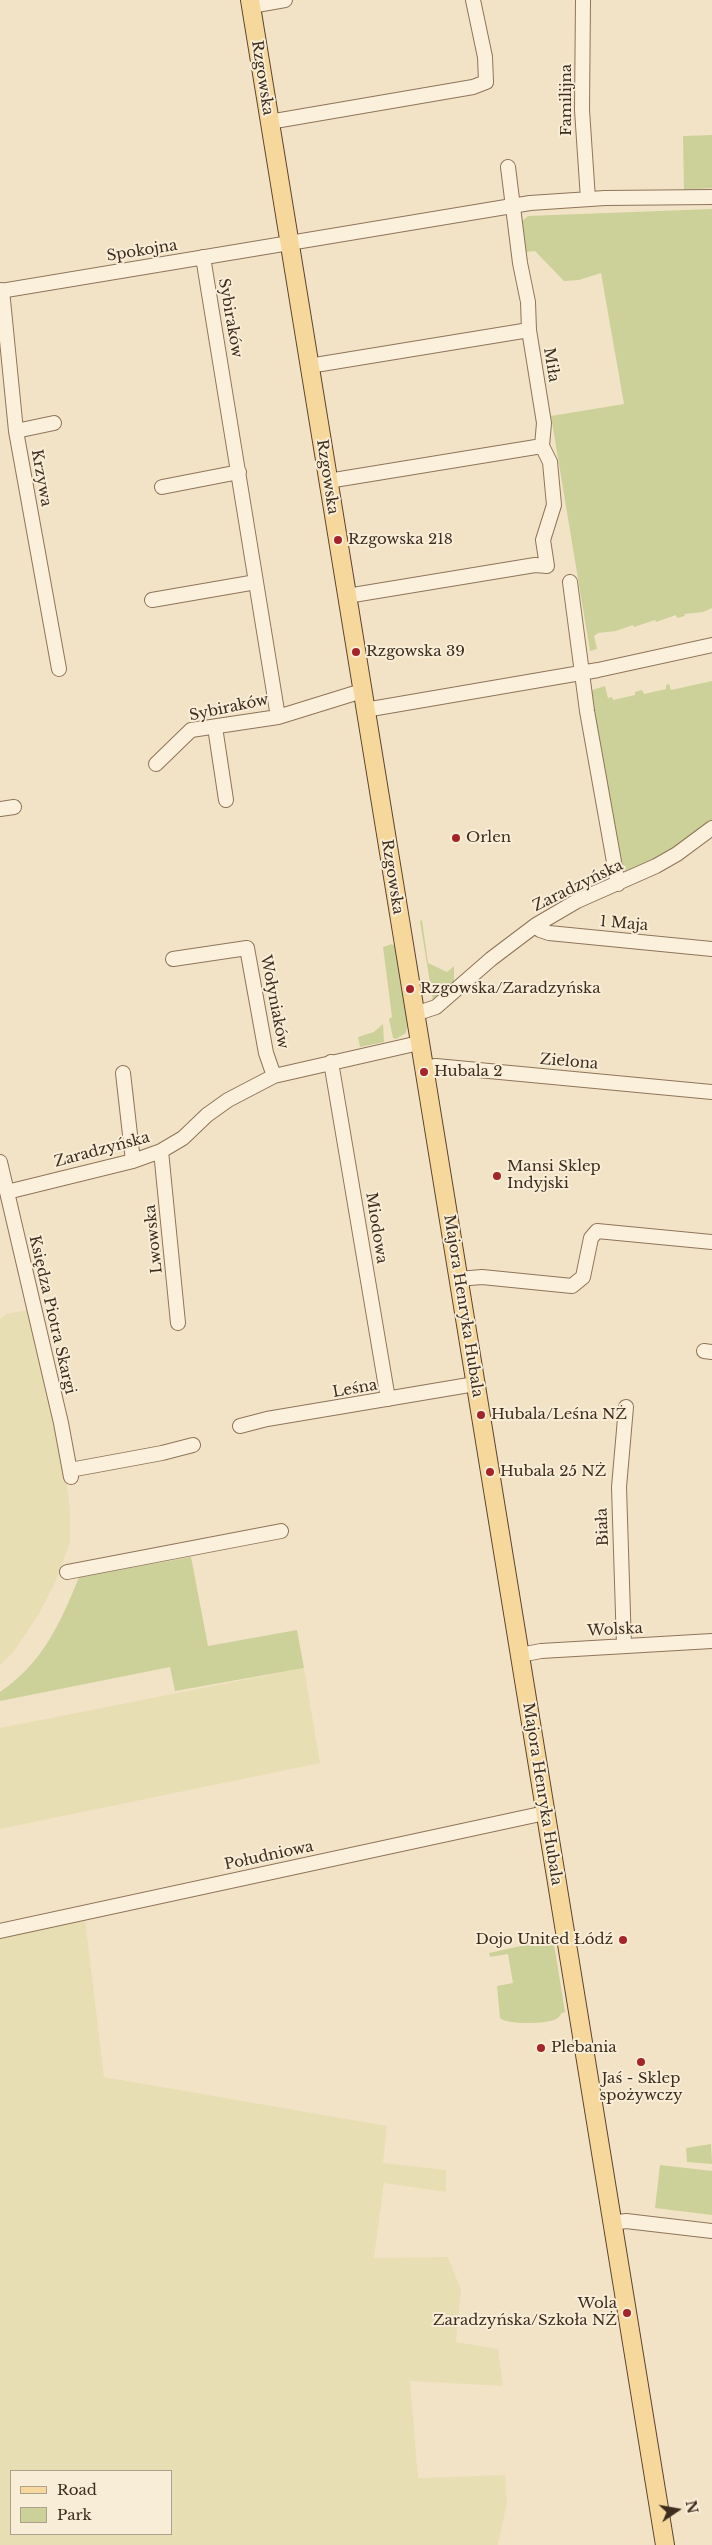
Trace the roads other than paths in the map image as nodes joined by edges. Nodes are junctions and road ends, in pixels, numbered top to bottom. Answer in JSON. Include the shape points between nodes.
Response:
{"nodes":[{"id":1,"x":285,"y":0,"type":"edge"},
{"id":2,"x":473,"y":0,"type":"edge"},
{"id":3,"x":583,"y":0,"type":"edge"},
{"id":4,"x":250,"y":3,"type":"edge"},
{"id":5,"x":269,"y":122,"type":"junction"},
{"id":6,"x":508,"y":166,"type":"dead end"},
{"id":7,"x":712,"y":197,"type":"edge"},
{"id":8,"x":588,"y":199,"type":"junction"},
{"id":9,"x":514,"y":206,"type":"junction"},
{"id":10,"x":289,"y":243,"type":"junction"},
{"id":11,"x":203,"y":258,"type":"junction"},
{"id":12,"x":1,"y":290,"type":"edge"},
{"id":13,"x":529,"y":330,"type":"junction"},
{"id":14,"x":309,"y":366,"type":"junction"},
{"id":15,"x":54,"y":423,"type":"dead end"},
{"id":16,"x":16,"y":431,"type":"junction"},
{"id":17,"x":542,"y":446,"type":"junction"},
{"id":18,"x":240,"y":472,"type":"junction"},
{"id":19,"x":328,"y":481,"type":"junction"},
{"id":20,"x":162,"y":487,"type":"dead end"},
{"id":21,"x":256,"y":582,"type":"junction"},
{"id":22,"x":570,"y":582,"type":"dead end"},
{"id":23,"x":347,"y":596,"type":"junction"},
{"id":24,"x":152,"y":600,"type":"dead end"},
{"id":25,"x":712,"y":645,"type":"edge"},
{"id":26,"x":58,"y":669,"type":"dead end"},
{"id":27,"x":582,"y":673,"type":"junction"},
{"id":28,"x":362,"y":691,"type":"junction"},
{"id":29,"x":365,"y":710,"type":"junction"},
{"id":30,"x":278,"y":717,"type":"junction"},
{"id":31,"x":215,"y":727,"type":"junction"},
{"id":32,"x":156,"y":764,"type":"dead end"},
{"id":33,"x":226,"y":800,"type":"dead end"},
{"id":34,"x":14,"y":807,"type":"dead end"},
{"id":35,"x":0,"y":809,"type":"edge"},
{"id":36,"x":712,"y":828,"type":"edge"},
{"id":37,"x":618,"y":884,"type":"junction"},
{"id":38,"x":536,"y":925,"type":"junction"},
{"id":39,"x":712,"y":949,"type":"edge"},
{"id":40,"x":173,"y":959,"type":"dead end"},
{"id":41,"x":415,"y":1014,"type":"junction"},
{"id":42,"x":419,"y":1043,"type":"junction"},
{"id":43,"x":331,"y":1062,"type":"junction"},
{"id":44,"x":423,"y":1068,"type":"junction"},
{"id":45,"x":123,"y":1073,"type":"dead end"},
{"id":46,"x":274,"y":1076,"type":"junction"},
{"id":47,"x":712,"y":1092,"type":"edge"},
{"id":48,"x":161,"y":1151,"type":"junction"},
{"id":49,"x":133,"y":1161,"type":"junction"},
{"id":50,"x":0,"y":1162,"type":"edge"},
{"id":51,"x":6,"y":1202,"type":"edge"},
{"id":52,"x":712,"y":1242,"type":"edge"},
{"id":53,"x":458,"y":1279,"type":"junction"},
{"id":54,"x":178,"y":1323,"type":"dead end"},
{"id":55,"x":476,"y":1384,"type":"junction"},
{"id":56,"x":388,"y":1399,"type":"junction"},
{"id":57,"x":626,"y":1407,"type":"dead end"},
{"id":58,"x":240,"y":1426,"type":"dead end"},
{"id":59,"x":193,"y":1445,"type":"dead end"},
{"id":60,"x":281,"y":1531,"type":"dead end"},
{"id":61,"x":67,"y":1572,"type":"dead end"},
{"id":62,"x":712,"y":1641,"type":"edge"},
{"id":63,"x":624,"y":1646,"type":"junction"},
{"id":64,"x":520,"y":1655,"type":"junction"},
{"id":65,"x":545,"y":1813,"type":"junction"},
{"id":66,"x":0,"y":1931,"type":"edge"},
{"id":67,"x":612,"y":2224,"type":"junction"},
{"id":68,"x":712,"y":2232,"type":"edge"},
{"id":69,"x":665,"y":2545,"type":"edge"}],
"edges":[{"from":1,"to":4,"type":"street"},
{"from":2,"to":5,"type":"street","via":[[485,57],[486,82],[473,87]]},
{"from":3,"to":8,"type":"street","name":"Familijna","via":[[582,110]]},
{"from":4,"to":5,"type":"main road","name":"Rzgowska"},
{"from":5,"to":10,"type":"main road","name":"Rzgowska"},
{"from":6,"to":9,"type":"street","name":"Miła"},
{"from":7,"to":8,"type":"street","name":"Spokojna"},
{"from":8,"to":9,"type":"street","name":"Spokojna"},
{"from":9,"to":10,"type":"street","name":"Spokojna"},
{"from":9,"to":13,"type":"street","name":"Miła"},
{"from":10,"to":11,"type":"street","name":"Spokojna"},
{"from":10,"to":14,"type":"main road","name":"Rzgowska"},
{"from":11,"to":12,"type":"street","name":"Spokojna"},
{"from":11,"to":18,"type":"street","name":"Sybiraków"},
{"from":12,"to":16,"type":"street","name":"Krzywa"},
{"from":13,"to":14,"type":"street"},
{"from":13,"to":17,"type":"street","name":"Miła","via":[[544,422]]},
{"from":14,"to":19,"type":"main road","name":"Rzgowska"},
{"from":15,"to":16,"type":"street"},
{"from":16,"to":26,"type":"street","name":"Krzywa"},
{"from":17,"to":19,"type":"street"},
{"from":17,"to":23,"type":"street","name":"Miła","via":[[550,462],[554,505],[543,540],[547,566],[535,565]]},
{"from":18,"to":20,"type":"street"},
{"from":18,"to":21,"type":"street","name":"Sybiraków"},
{"from":19,"to":23,"type":"main road","name":"Rzgowska"},
{"from":21,"to":24,"type":"street"},
{"from":21,"to":30,"type":"street","name":"Sybiraków"},
{"from":22,"to":27,"type":"street"},
{"from":23,"to":28,"type":"main road","name":"Rzgowska"},
{"from":25,"to":27,"type":"street"},
{"from":27,"to":29,"type":"street"},
{"from":27,"to":37,"type":"street"},
{"from":28,"to":29,"type":"main road","name":"Rzgowska"},
{"from":28,"to":30,"type":"street"},
{"from":29,"to":41,"type":"main road","name":"Rzgowska"},
{"from":30,"to":31,"type":"street","name":"Sybiraków"},
{"from":31,"to":32,"type":"street","name":"Sybiraków","via":[[190,730]]},
{"from":31,"to":33,"type":"street"},
{"from":34,"to":35,"type":"street"},
{"from":36,"to":37,"type":"street","name":"Zaradzyńska","via":[[677,854]]},
{"from":37,"to":38,"type":"street","name":"Zaradzyńska","via":[[577,901]]},
{"from":38,"to":39,"type":"street","name":"1 Maja","via":[[549,933]]},
{"from":38,"to":41,"type":"street","name":"Zaradzyńska","via":[[503,948],[436,1007]]},
{"from":40,"to":46,"type":"street","name":"Wołyniaków","via":[[247,948],[266,1053]]},
{"from":41,"to":42,"type":"main road","name":"Rzgowska"},
{"from":42,"to":43,"type":"street","name":"Zaradzyńska"},
{"from":42,"to":44,"type":"main road","name":"Majora Henryka Hubala"},
{"from":43,"to":46,"type":"street","name":"Zaradzyńska"},
{"from":43,"to":56,"type":"street","name":"Miodowa"},
{"from":44,"to":47,"type":"street","name":"Zielona","via":[[436,1066]]},
{"from":44,"to":53,"type":"main road","name":"Majora Henryka Hubala"},
{"from":45,"to":49,"type":"street"},
{"from":46,"to":48,"type":"street","name":"Zaradzyńska","via":[[228,1100],[183,1138]]},
{"from":48,"to":49,"type":"street","name":"Zaradzyńska"},
{"from":48,"to":54,"type":"street","name":"Lwowska"},
{"from":49,"to":51,"type":"street","name":"Zaradzyńska"},
{"from":50,"to":51,"type":"street","name":"Księdza Piotra Skargi"},
{"from":51,"to":59,"type":"street","name":"Księdza Piotra Skargi","via":[[70,1474]]},
{"from":52,"to":53,"type":"street","via":[[597,1231],[591,1238],[583,1277],[572,1286],[482,1277]]},
{"from":53,"to":55,"type":"main road","name":"Majora Henryka Hubala"},
{"from":55,"to":56,"type":"street","name":"Leśna"},
{"from":55,"to":64,"type":"main road","name":"Majora Henryka Hubala"},
{"from":56,"to":58,"type":"street","name":"Leśna"},
{"from":57,"to":63,"type":"street","name":"Biała","via":[[619,1487]]},
{"from":60,"to":61,"type":"street"},
{"from":62,"to":63,"type":"street","name":"Wolska"},
{"from":63,"to":64,"type":"street","name":"Wolska"},
{"from":64,"to":65,"type":"main road","name":"Majora Henryka Hubala"},
{"from":65,"to":66,"type":"street","name":"Południowa"},
{"from":65,"to":67,"type":"main road","name":"Majora Henryka Hubala"},
{"from":67,"to":68,"type":"street","via":[[626,2221]]},
{"from":67,"to":69,"type":"main road","name":"Majora Henryka Hubala"}]}
